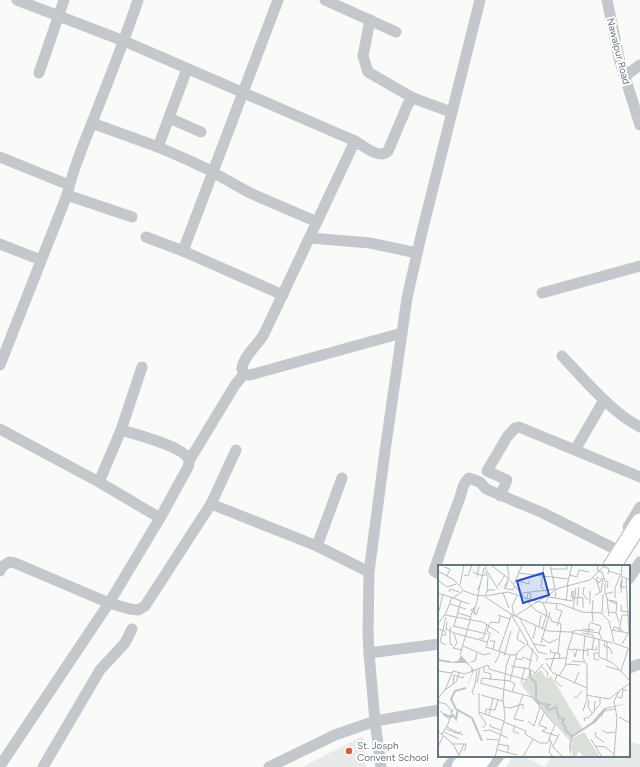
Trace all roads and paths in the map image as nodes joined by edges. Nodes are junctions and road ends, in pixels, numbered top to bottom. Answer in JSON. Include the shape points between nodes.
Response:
{"nodes":[{"id":1,"x":17,"y":0,"type":"edge"},
{"id":2,"x":64,"y":0,"type":"edge"},
{"id":3,"x":138,"y":0,"type":"edge"},
{"id":4,"x":278,"y":0,"type":"edge"},
{"id":5,"x":325,"y":0,"type":"edge"},
{"id":6,"x":480,"y":0,"type":"edge"},
{"id":7,"x":607,"y":0,"type":"edge"},
{"id":8,"x":59,"y":17,"type":"junction"},
{"id":9,"x":370,"y":20,"type":"junction"},
{"id":10,"x":396,"y":32,"type":"dead end"},
{"id":11,"x":124,"y":41,"type":"junction"},
{"id":12,"x":640,"y":65,"type":"edge"},
{"id":13,"x":187,"y":69,"type":"junction"},
{"id":14,"x":39,"y":73,"type":"dead end"},
{"id":15,"x":625,"y":76,"type":"junction"},
{"id":16,"x":243,"y":92,"type":"junction"},
{"id":17,"x":413,"y":98,"type":"junction"},
{"id":18,"x":451,"y":112,"type":"junction"},
{"id":19,"x":169,"y":118,"type":"junction"},
{"id":20,"x":92,"y":123,"type":"junction"},
{"id":21,"x":640,"y":125,"type":"edge"},
{"id":22,"x":201,"y":132,"type":"dead end"},
{"id":23,"x":355,"y":141,"type":"junction"},
{"id":24,"x":158,"y":147,"type":"junction"},
{"id":25,"x":0,"y":157,"type":"edge"},
{"id":26,"x":213,"y":172,"type":"junction"},
{"id":27,"x":68,"y":190,"type":"junction"},
{"id":28,"x":132,"y":217,"type":"dead end"},
{"id":29,"x":317,"y":222,"type":"junction"},
{"id":30,"x":146,"y":237,"type":"dead end"},
{"id":31,"x":310,"y":238,"type":"junction"},
{"id":32,"x":0,"y":244,"type":"edge"},
{"id":33,"x":183,"y":251,"type":"junction"},
{"id":34,"x":417,"y":253,"type":"junction"},
{"id":35,"x":41,"y":260,"type":"junction"},
{"id":36,"x":640,"y":266,"type":"edge"},
{"id":37,"x":542,"y":293,"type":"dead end"},
{"id":38,"x":283,"y":295,"type":"junction"},
{"id":39,"x":402,"y":333,"type":"junction"},
{"id":40,"x":562,"y":356,"type":"dead end"},
{"id":41,"x":0,"y":365,"type":"edge"},
{"id":42,"x":142,"y":367,"type":"dead end"},
{"id":43,"x":244,"y":374,"type":"junction"},
{"id":44,"x":604,"y":400,"type":"junction"},
{"id":45,"x":640,"y":427,"type":"edge"},
{"id":46,"x":0,"y":430,"type":"edge"},
{"id":47,"x":121,"y":430,"type":"junction"},
{"id":48,"x":236,"y":450,"type":"dead end"},
{"id":49,"x":575,"y":450,"type":"junction"},
{"id":50,"x":190,"y":461,"type":"junction"},
{"id":51,"x":640,"y":477,"type":"edge"},
{"id":52,"x":342,"y":478,"type":"dead end"},
{"id":53,"x":99,"y":482,"type":"junction"},
{"id":54,"x":500,"y":496,"type":"junction"},
{"id":55,"x":211,"y":504,"type":"junction"},
{"id":56,"x":640,"y":507,"type":"edge"},
{"id":57,"x":160,"y":518,"type":"junction"},
{"id":58,"x":640,"y":522,"type":"edge"},
{"id":59,"x":640,"y":543,"type":"edge"},
{"id":60,"x":317,"y":546,"type":"junction"},
{"id":61,"x":615,"y":549,"type":"junction"},
{"id":62,"x":640,"y":562,"type":"edge"},
{"id":63,"x":604,"y":565,"type":"edge"},
{"id":64,"x":613,"y":565,"type":"edge"},
{"id":65,"x":627,"y":565,"type":"edge"},
{"id":66,"x":0,"y":572,"type":"edge"},
{"id":67,"x":369,"y":572,"type":"junction"},
{"id":68,"x":438,"y":573,"type":"edge"},
{"id":69,"x":630,"y":577,"type":"edge"},
{"id":70,"x":109,"y":603,"type":"junction"},
{"id":71,"x":132,"y":629,"type":"dead end"},
{"id":72,"x":438,"y":644,"type":"edge"},
{"id":73,"x":369,"y":653,"type":"junction"},
{"id":74,"x":640,"y":664,"type":"edge"},
{"id":75,"x":630,"y":668,"type":"edge"},
{"id":76,"x":438,"y":710,"type":"edge"},
{"id":77,"x":375,"y":721,"type":"junction"},
{"id":78,"x":456,"y":757,"type":"edge"},
{"id":79,"x":467,"y":757,"type":"edge"},
{"id":80,"x":483,"y":757,"type":"edge"},
{"id":81,"x":498,"y":757,"type":"edge"},
{"id":82,"x":0,"y":766,"type":"edge"},
{"id":83,"x":43,"y":767,"type":"edge"},
{"id":84,"x":269,"y":767,"type":"edge"},
{"id":85,"x":381,"y":767,"type":"edge"},
{"id":86,"x":448,"y":767,"type":"edge"},
{"id":87,"x":460,"y":767,"type":"edge"},
{"id":88,"x":476,"y":767,"type":"edge"},
{"id":89,"x":490,"y":767,"type":"edge"}],
"edges":[{"from":1,"to":8,"type":"street"},
{"from":2,"to":8,"type":"street"},
{"from":3,"to":11,"type":"street"},
{"from":4,"to":16,"type":"street"},
{"from":5,"to":9,"type":"street"},
{"from":6,"to":18,"type":"street"},
{"from":7,"to":15,"type":"street","name":"Nawalpur Road"},
{"from":8,"to":11,"type":"street"},
{"from":8,"to":14,"type":"street"},
{"from":9,"to":10,"type":"street"},
{"from":9,"to":17,"type":"street","via":[[363,56],[368,72]]},
{"from":11,"to":13,"type":"street"},
{"from":11,"to":20,"type":"street"},
{"from":12,"to":15,"type":"street"},
{"from":13,"to":16,"type":"street"},
{"from":13,"to":19,"type":"street"},
{"from":15,"to":21,"type":"street","name":"Nawalpur Road"},
{"from":16,"to":23,"type":"street"},
{"from":16,"to":26,"type":"street"},
{"from":17,"to":18,"type":"street"},
{"from":17,"to":23,"type":"street","via":[[385,154],[376,153]]},
{"from":18,"to":34,"type":"street"},
{"from":19,"to":22,"type":"street"},
{"from":19,"to":24,"type":"street"},
{"from":20,"to":24,"type":"street"},
{"from":20,"to":27,"type":"street"},
{"from":23,"to":29,"type":"street"},
{"from":24,"to":26,"type":"street"},
{"from":25,"to":27,"type":"street"},
{"from":26,"to":29,"type":"street","via":[[264,199]]},
{"from":26,"to":33,"type":"street"},
{"from":27,"to":28,"type":"street"},
{"from":27,"to":35,"type":"street"},
{"from":29,"to":31,"type":"street"},
{"from":30,"to":33,"type":"street"},
{"from":31,"to":34,"type":"street","via":[[370,243]]},
{"from":31,"to":38,"type":"street"},
{"from":32,"to":35,"type":"street"},
{"from":33,"to":38,"type":"street"},
{"from":34,"to":39,"type":"street"},
{"from":35,"to":41,"type":"street"},
{"from":36,"to":37,"type":"street"},
{"from":38,"to":43,"type":"street","via":[[261,340],[242,365]]},
{"from":39,"to":43,"type":"street","via":[[250,375]]},
{"from":39,"to":67,"type":"street"},
{"from":40,"to":44,"type":"street"},
{"from":42,"to":47,"type":"street"},
{"from":43,"to":50,"type":"street"},
{"from":44,"to":45,"type":"street"},
{"from":44,"to":49,"type":"street"},
{"from":46,"to":53,"type":"street"},
{"from":47,"to":50,"type":"street","via":[[169,446],[188,457]]},
{"from":47,"to":53,"type":"street"},
{"from":48,"to":55,"type":"street"},
{"from":49,"to":51,"type":"street"},
{"from":49,"to":54,"type":"street","via":[[519,427],[515,428],[487,471],[507,480]]},
{"from":50,"to":57,"type":"street"},
{"from":52,"to":60,"type":"street"},
{"from":53,"to":57,"type":"street"},
{"from":54,"to":61,"type":"street","via":[[543,513]]},
{"from":54,"to":68,"type":"street","via":[[473,479],[469,478],[463,484],[434,571]]},
{"from":55,"to":60,"type":"street"},
{"from":55,"to":70,"type":"street","via":[[145,606],[138,610]]},
{"from":56,"to":61,"type":"street"},
{"from":57,"to":70,"type":"street"},
{"from":58,"to":64,"type":"highway"},
{"from":59,"to":65,"type":"highway"},
{"from":60,"to":67,"type":"street"},
{"from":61,"to":63,"type":"street"},
{"from":62,"to":69,"type":"street"},
{"from":66,"to":70,"type":"street","via":[[9,562],[16,563]]},
{"from":67,"to":73,"type":"street"},
{"from":70,"to":82,"type":"street"},
{"from":71,"to":83,"type":"street","via":[[125,643],[100,670]]},
{"from":72,"to":73,"type":"street"},
{"from":73,"to":77,"type":"street"},
{"from":74,"to":75,"type":"street"},
{"from":76,"to":77,"type":"street"},
{"from":77,"to":84,"type":"street","via":[[335,735]]},
{"from":77,"to":85,"type":"street"},
{"from":78,"to":86,"type":"street"},
{"from":79,"to":87,"type":"highway"},
{"from":80,"to":88,"type":"highway"},
{"from":81,"to":89,"type":"street"}]}
